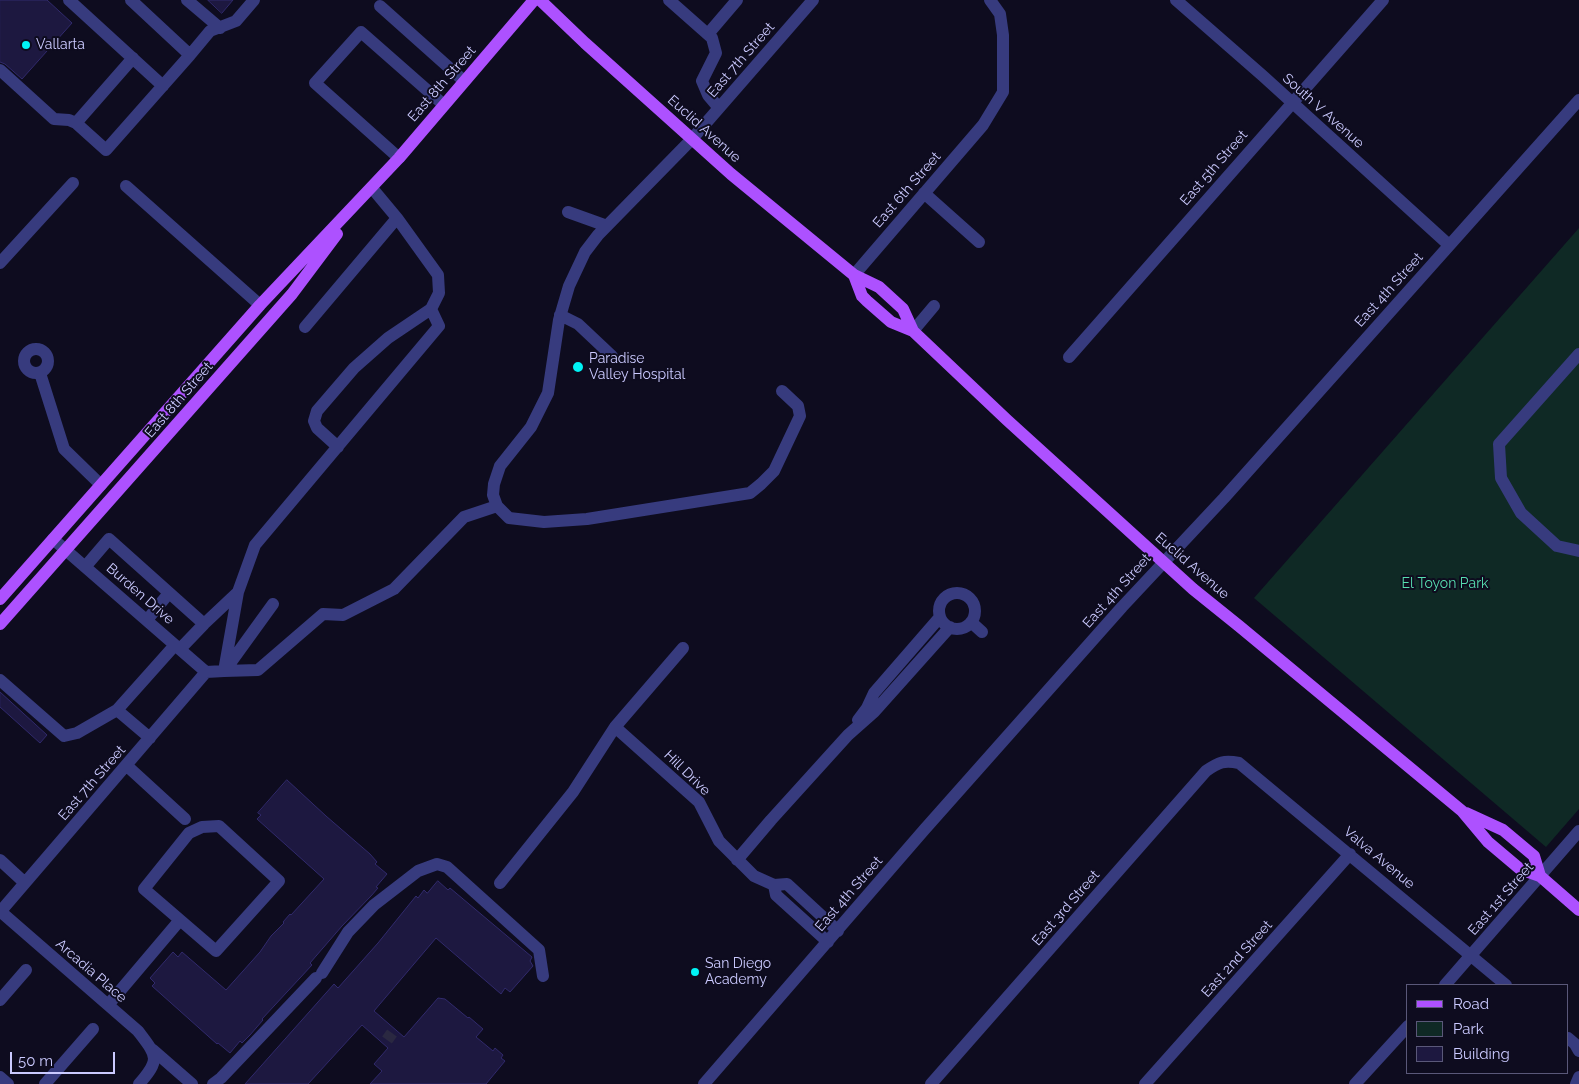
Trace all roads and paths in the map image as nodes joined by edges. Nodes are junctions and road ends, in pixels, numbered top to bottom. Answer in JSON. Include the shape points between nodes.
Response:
{"nodes":[{"id":1,"x":69,"y":0,"type":"edge"},
{"id":2,"x":130,"y":0,"type":"edge"},
{"id":3,"x":187,"y":0,"type":"edge"},
{"id":4,"x":254,"y":0,"type":"edge"},
{"id":5,"x":534,"y":0,"type":"edge"},
{"id":6,"x":540,"y":0,"type":"edge"},
{"id":7,"x":669,"y":0,"type":"edge"},
{"id":8,"x":737,"y":0,"type":"edge"},
{"id":9,"x":813,"y":0,"type":"edge"},
{"id":10,"x":990,"y":0,"type":"edge"},
{"id":11,"x":1176,"y":0,"type":"edge"},
{"id":12,"x":1383,"y":0,"type":"edge"},
{"id":13,"x":380,"y":6,"type":"dead end"},
{"id":14,"x":220,"y":28,"type":"junction"},
{"id":15,"x":708,"y":34,"type":"junction"},
{"id":16,"x":190,"y":55,"type":"junction"},
{"id":17,"x":133,"y":58,"type":"junction"},
{"id":18,"x":0,"y":70,"type":"edge"},
{"id":19,"x":464,"y":81,"type":"junction"},
{"id":20,"x":163,"y":86,"type":"junction"},
{"id":21,"x":1579,"y":100,"type":"edge"},
{"id":22,"x":1292,"y":103,"type":"junction"},
{"id":23,"x":444,"y":105,"type":"junction"},
{"id":24,"x":719,"y":108,"type":"junction"},
{"id":25,"x":76,"y":123,"type":"junction"},
{"id":26,"x":692,"y":139,"type":"junction"},
{"id":27,"x":399,"y":158,"type":"junction"},
{"id":28,"x":73,"y":183,"type":"dead end"},
{"id":29,"x":126,"y":186,"type":"dead end"},
{"id":30,"x":372,"y":188,"type":"junction"},
{"id":31,"x":924,"y":193,"type":"junction"},
{"id":32,"x":568,"y":212,"type":"dead end"},
{"id":33,"x":397,"y":218,"type":"junction"},
{"id":34,"x":607,"y":226,"type":"junction"},
{"id":35,"x":979,"y":242,"type":"dead end"},
{"id":36,"x":1449,"y":245,"type":"junction"},
{"id":37,"x":0,"y":263,"type":"edge"},
{"id":38,"x":854,"y":275,"type":"junction"},
{"id":39,"x":260,"y":304,"type":"junction"},
{"id":40,"x":934,"y":306,"type":"dead end"},
{"id":41,"x":431,"y":309,"type":"junction"},
{"id":42,"x":560,"y":315,"type":"junction"},
{"id":43,"x":306,"y":327,"type":"dead end"},
{"id":44,"x":913,"y":331,"type":"junction"},
{"id":45,"x":1579,"y":354,"type":"edge"},
{"id":46,"x":612,"y":356,"type":"dead end"},
{"id":47,"x":1069,"y":357,"type":"dead end"},
{"id":48,"x":40,"y":373,"type":"dead end"},
{"id":49,"x":782,"y":390,"type":"dead end"},
{"id":50,"x":338,"y":447,"type":"junction"},
{"id":51,"x":101,"y":485,"type":"junction"},
{"id":52,"x":497,"y":506,"type":"junction"},
{"id":53,"x":53,"y":539,"type":"junction"},
{"id":54,"x":66,"y":550,"type":"junction"},
{"id":55,"x":1579,"y":552,"type":"edge"},
{"id":56,"x":1164,"y":561,"type":"junction"},
{"id":57,"x":85,"y":566,"type":"junction"},
{"id":58,"x":238,"y":592,"type":"junction"},
{"id":59,"x":169,"y":593,"type":"junction"},
{"id":60,"x":0,"y":599,"type":"edge"},
{"id":61,"x":273,"y":604,"type":"dead end"},
{"id":62,"x":940,"y":617,"type":"junction"},
{"id":63,"x":147,"y":620,"type":"junction"},
{"id":64,"x":971,"y":622,"type":"junction"},
{"id":65,"x":0,"y":624,"type":"edge"},
{"id":66,"x":204,"y":624,"type":"junction"},
{"id":67,"x":950,"y":627,"type":"junction"},
{"id":68,"x":982,"y":632,"type":"dead end"},
{"id":69,"x":178,"y":647,"type":"junction"},
{"id":70,"x":683,"y":648,"type":"dead end"},
{"id":71,"x":224,"y":671,"type":"junction"},
{"id":72,"x":206,"y":672,"type":"junction"},
{"id":73,"x":0,"y":680,"type":"edge"},
{"id":74,"x":118,"y":710,"type":"junction"},
{"id":75,"x":615,"y":727,"type":"junction"},
{"id":76,"x":848,"y":735,"type":"junction"},
{"id":77,"x":150,"y":738,"type":"junction"},
{"id":78,"x":1230,"y":761,"type":"joint"},
{"id":79,"x":126,"y":766,"type":"junction"},
{"id":80,"x":1462,"y":811,"type":"junction"},
{"id":81,"x":185,"y":819,"type":"dead end"},
{"id":82,"x":1579,"y":831,"type":"edge"},
{"id":83,"x":1350,"y":854,"type":"junction"},
{"id":84,"x":0,"y":860,"type":"edge"},
{"id":85,"x":737,"y":860,"type":"junction"},
{"id":86,"x":1540,"y":876,"type":"junction"},
{"id":87,"x":25,"y":883,"type":"junction"},
{"id":88,"x":500,"y":883,"type":"dead end"},
{"id":89,"x":774,"y":885,"type":"junction"},
{"id":90,"x":1579,"y":910,"type":"edge"},
{"id":91,"x":0,"y":911,"type":"edge"},
{"id":92,"x":180,"y":920,"type":"junction"},
{"id":93,"x":838,"y":930,"type":"junction"},
{"id":94,"x":828,"y":942,"type":"junction"},
{"id":95,"x":1471,"y":956,"type":"junction"},
{"id":96,"x":26,"y":970,"type":"dead end"},
{"id":97,"x":543,"y":976,"type":"dead end"},
{"id":98,"x":1445,"y":984,"type":"edge"},
{"id":99,"x":1505,"y":984,"type":"edge"},
{"id":100,"x":0,"y":1000,"type":"edge"},
{"id":101,"x":108,"y":1005,"type":"junction"},
{"id":102,"x":1406,"y":1028,"type":"edge"},
{"id":103,"x":93,"y":1029,"type":"dead end"},
{"id":104,"x":1569,"y":1039,"type":"edge"},
{"id":105,"x":1579,"y":1051,"type":"edge"},
{"id":106,"x":154,"y":1054,"type":"junction"},
{"id":107,"x":0,"y":1077,"type":"edge"},
{"id":108,"x":1579,"y":1077,"type":"edge"},
{"id":109,"x":8,"y":1084,"type":"edge"},
{"id":110,"x":45,"y":1084,"type":"edge"},
{"id":111,"x":139,"y":1084,"type":"edge"},
{"id":112,"x":192,"y":1084,"type":"edge"},
{"id":113,"x":213,"y":1084,"type":"edge"},
{"id":114,"x":704,"y":1084,"type":"edge"},
{"id":115,"x":931,"y":1084,"type":"edge"},
{"id":116,"x":1145,"y":1084,"type":"edge"},
{"id":117,"x":1355,"y":1084,"type":"edge"},
{"id":118,"x":1576,"y":1084,"type":"edge"}],
"edges":[{"from":1,"to":17,"type":"street"},
{"from":2,"to":16,"type":"street"},
{"from":3,"to":14,"type":"street"},
{"from":4,"to":14,"type":"street","via":[[236,21]]},
{"from":5,"to":19,"type":"main road","name":"East 8th Street"},
{"from":6,"to":26,"type":"main road","name":"Euclid Avenue"},
{"from":7,"to":15,"type":"street"},
{"from":8,"to":15,"type":"street"},
{"from":9,"to":24,"type":"street","name":"East 7th Street"},
{"from":10,"to":31,"type":"street","name":"East 6th Street","via":[[1000,14],[1004,35],[1003,92],[983,125]]},
{"from":11,"to":22,"type":"street","name":"South V Avenue"},
{"from":12,"to":22,"type":"street","name":"East 5th Street"},
{"from":13,"to":19,"type":"street"},
{"from":14,"to":16,"type":"street","via":[[210,31]]},
{"from":15,"to":24,"type":"street","via":[[716,53],[702,81]]},
{"from":16,"to":20,"type":"street"},
{"from":17,"to":20,"type":"street"},
{"from":17,"to":25,"type":"street"},
{"from":18,"to":25,"type":"street","via":[[54,119]]},
{"from":19,"to":23,"type":"main road","name":"East 8th Street"},
{"from":20,"to":25,"type":"street","via":[[106,150]]},
{"from":21,"to":36,"type":"street","name":"East 4th Street"},
{"from":22,"to":36,"type":"street","name":"South V Avenue"},
{"from":22,"to":47,"type":"street","name":"East 5th Street"},
{"from":23,"to":27,"type":"main road","name":"East 8th Street"},
{"from":23,"to":27,"type":"street","via":[[361,32],[315,84]]},
{"from":24,"to":26,"type":"street","name":"East 7th Street"},
{"from":26,"to":34,"type":"street","name":"East 7th Street"},
{"from":26,"to":38,"type":"main road","name":"Euclid Avenue"},
{"from":27,"to":30,"type":"main road","name":"East 8th Street"},
{"from":28,"to":37,"type":"street"},
{"from":29,"to":39,"type":"street"},
{"from":30,"to":33,"type":"street"},
{"from":30,"to":39,"type":"main road","name":"East 8th Street"},
{"from":30,"to":54,"type":"main road","name":"East 8th Street","via":[[292,294]]},
{"from":31,"to":35,"type":"street"},
{"from":31,"to":38,"type":"street","name":"East 6th Street"},
{"from":32,"to":34,"type":"street"},
{"from":33,"to":41,"type":"street","via":[[438,275],[439,293]]},
{"from":33,"to":43,"type":"street"},
{"from":34,"to":42,"type":"street","name":"East 7th Street","via":[[586,252],[569,286]]},
{"from":36,"to":56,"type":"street","name":"East 4th Street"},
{"from":38,"to":44,"type":"main road","name":"Euclid Avenue","via":[[879,286],[903,308]]},
{"from":38,"to":44,"type":"main road","name":"Euclid Avenue","via":[[862,296],[891,322]]},
{"from":39,"to":51,"type":"main road","name":"East 8th Street"},
{"from":40,"to":44,"type":"street"},
{"from":41,"to":50,"type":"street","via":[[439,326]]},
{"from":41,"to":50,"type":"street","via":[[388,338],[354,368],[317,411],[314,421],[317,428]]},
{"from":42,"to":46,"type":"street","via":[[578,324]]},
{"from":42,"to":52,"type":"street","name":"East 7th Street","via":[[548,393],[531,427],[500,466],[493,495]]},
{"from":44,"to":56,"type":"main road","name":"Euclid Avenue"},
{"from":45,"to":55,"type":"street","via":[[1499,444],[1501,478],[1521,513],[1558,546]]},
{"from":48,"to":51,"type":"street","via":[[64,449]]},
{"from":49,"to":52,"type":"street","via":[[798,406],[800,416],[774,471],[750,492],[587,519],[544,522],[509,518]]},
{"from":50,"to":58,"type":"street","via":[[255,545]]},
{"from":51,"to":53,"type":"main road","name":"East 8th Street"},
{"from":52,"to":71,"type":"street","via":[[464,517],[394,589],[343,615],[323,614],[258,670]]},
{"from":53,"to":54,"type":"street","name":"Burden Drive"},
{"from":53,"to":60,"type":"main road","name":"East 8th Street"},
{"from":54,"to":57,"type":"street","name":"Burden Drive"},
{"from":54,"to":65,"type":"main road","name":"East 8th Street"},
{"from":56,"to":80,"type":"main road","name":"Euclid Avenue","via":[[1193,589]]},
{"from":56,"to":93,"type":"street","name":"East 4th Street"},
{"from":57,"to":59,"type":"street","via":[[109,539]]},
{"from":57,"to":63,"type":"street","name":"Burden Drive"},
{"from":58,"to":66,"type":"street"},
{"from":58,"to":71,"type":"street"},
{"from":59,"to":63,"type":"street"},
{"from":59,"to":66,"type":"street"},
{"from":61,"to":71,"type":"street"},
{"from":62,"to":64,"type":"street","via":[[942,601],[957,593],[972,601],[975,613]]},
{"from":62,"to":67,"type":"street"},
{"from":62,"to":76,"type":"street","via":[[874,693]]},
{"from":63,"to":69,"type":"street","name":"Burden Drive"},
{"from":64,"to":67,"type":"street","via":[[963,628]]},
{"from":64,"to":68,"type":"street"},
{"from":66,"to":69,"type":"street"},
{"from":67,"to":76,"type":"street","via":[[874,712]]},
{"from":69,"to":72,"type":"street","name":"Burden Drive"},
{"from":69,"to":74,"type":"street"},
{"from":70,"to":75,"type":"street"},
{"from":71,"to":72,"type":"street"},
{"from":72,"to":77,"type":"street","name":"East 7th Street"},
{"from":73,"to":74,"type":"street","via":[[64,736],[77,733]]},
{"from":74,"to":77,"type":"street"},
{"from":75,"to":85,"type":"street","name":"Hill Drive","via":[[699,802],[719,841]]},
{"from":75,"to":88,"type":"street","via":[[573,792]]},
{"from":76,"to":85,"type":"street"},
{"from":77,"to":79,"type":"street","name":"East 7th Street"},
{"from":78,"to":83,"type":"street","name":"Valva Avenue","via":[[1239,763]]},
{"from":78,"to":115,"type":"street","name":"East 3rd Street","via":[[1217,763],[1206,772]]},
{"from":79,"to":81,"type":"street"},
{"from":79,"to":87,"type":"street","name":"East 7th Street"},
{"from":80,"to":86,"type":"main road","name":"Euclid Avenue","via":[[1500,853],[1520,869]]},
{"from":80,"to":86,"type":"main road","name":"Euclid Avenue","via":[[1503,830],[1526,849],[1534,856]]},
{"from":82,"to":86,"type":"street","name":"East 1st Street"},
{"from":83,"to":95,"type":"street","name":"Valva Avenue"},
{"from":83,"to":116,"type":"street","name":"East 2nd Street"},
{"from":84,"to":87,"type":"street"},
{"from":85,"to":89,"type":"street","name":"Hill Drive","via":[[754,876]]},
{"from":86,"to":90,"type":"main road","name":"Euclid Avenue"},
{"from":86,"to":95,"type":"street","name":"East 1st Street"},
{"from":87,"to":91,"type":"street","name":"East 7th Street"},
{"from":89,"to":93,"type":"street","name":"Hill Drive","via":[[787,884]]},
{"from":89,"to":94,"type":"street","via":[[776,896]]},
{"from":91,"to":101,"type":"street","name":"Arcadia Place"},
{"from":92,"to":92,"type":"street","via":[[216,951],[280,881],[218,826],[202,826],[190,833],[144,889]]},
{"from":92,"to":101,"type":"street"},
{"from":93,"to":94,"type":"street","name":"East 4th Street"},
{"from":94,"to":114,"type":"street","name":"East 4th Street"},
{"from":95,"to":98,"type":"street","name":"East 1st Street"},
{"from":95,"to":99,"type":"street","name":"Valva Avenue"},
{"from":96,"to":100,"type":"street"},
{"from":97,"to":113,"type":"street","via":[[539,950],[447,867],[436,864],[418,871],[374,905],[348,932],[319,976]]},
{"from":101,"to":106,"type":"street","name":"Arcadia Place","via":[[138,1031]]},
{"from":102,"to":117,"type":"street"},
{"from":103,"to":110,"type":"street"},
{"from":104,"to":105,"type":"street"},
{"from":106,"to":111,"type":"street","via":[[152,1065]]},
{"from":106,"to":112,"type":"street","name":"Arcadia Place"},
{"from":107,"to":109,"type":"street"},
{"from":108,"to":118,"type":"street"}]}
